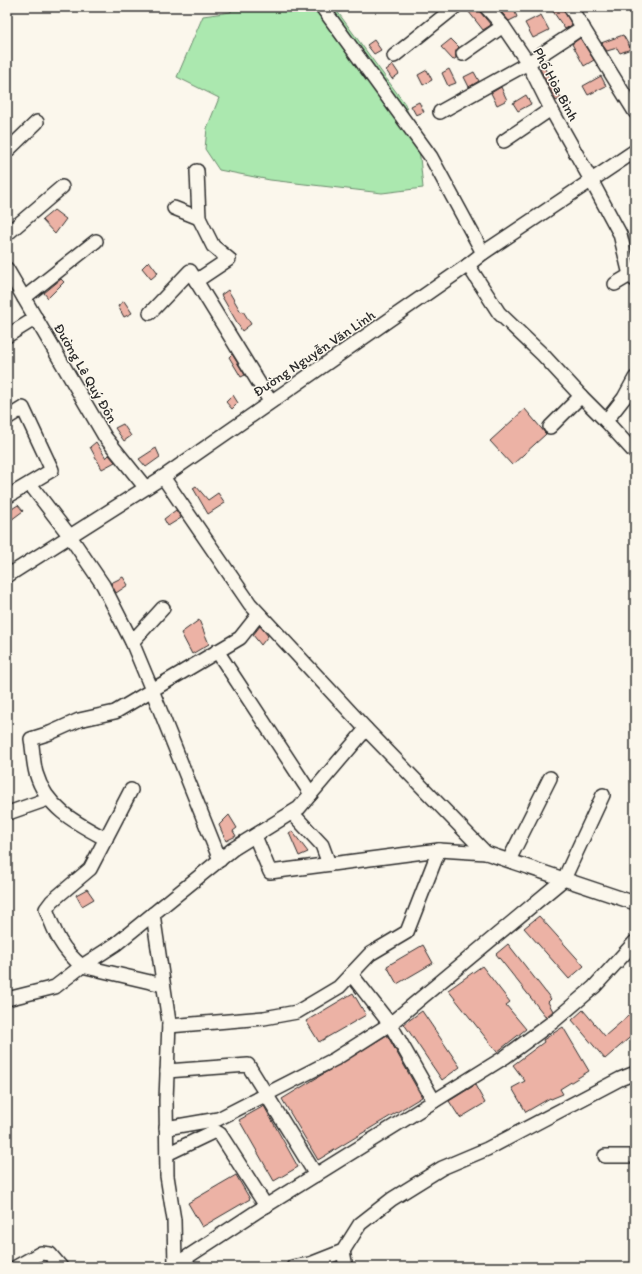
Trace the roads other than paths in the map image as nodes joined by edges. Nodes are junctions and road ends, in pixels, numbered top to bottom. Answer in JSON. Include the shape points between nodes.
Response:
{"nodes":[{"id":1,"x":322,"y":7,"type":"edge"},
{"id":2,"x":455,"y":7,"type":"edge"},
{"id":3,"x":486,"y":7,"type":"edge"},
{"id":4,"x":570,"y":7,"type":"edge"},
{"id":5,"x":503,"y":26,"type":"junction"},
{"id":6,"x":583,"y":28,"type":"junction"},
{"id":7,"x":463,"y":54,"type":"dead end"},
{"id":8,"x":394,"y":56,"type":"dead end"},
{"id":9,"x":528,"y":63,"type":"junction"},
{"id":10,"x":550,"y":109,"type":"junction"},
{"id":11,"x":440,"y":112,"type":"dead end"},
{"id":12,"x":635,"y":112,"type":"edge"},
{"id":13,"x":37,"y":122,"type":"dead end"},
{"id":14,"x":504,"y":141,"type":"dead end"},
{"id":15,"x":7,"y":151,"type":"edge"},
{"id":16,"x":635,"y":151,"type":"edge"},
{"id":17,"x":197,"y":171,"type":"dead end"},
{"id":18,"x":591,"y":180,"type":"junction"},
{"id":19,"x":62,"y":187,"type":"dead end"},
{"id":20,"x":174,"y":208,"type":"dead end"},
{"id":21,"x":199,"y":218,"type":"junction"},
{"id":22,"x":7,"y":234,"type":"edge"},
{"id":23,"x":96,"y":241,"type":"dead end"},
{"id":24,"x":483,"y":253,"type":"junction"},
{"id":25,"x":468,"y":266,"type":"junction"},
{"id":26,"x":7,"y":269,"type":"edge"},
{"id":27,"x":632,"y":277,"type":"edge"},
{"id":28,"x":196,"y":281,"type":"junction"},
{"id":29,"x":615,"y":284,"type":"dead end"},
{"id":30,"x":24,"y":298,"type":"junction"},
{"id":31,"x":150,"y":314,"type":"dead end"},
{"id":32,"x":36,"y":318,"type":"junction"},
{"id":33,"x":7,"y":336,"type":"edge"},
{"id":34,"x":635,"y":378,"type":"edge"},
{"id":35,"x":581,"y":396,"type":"junction"},
{"id":36,"x":270,"y":401,"type":"junction"},
{"id":37,"x":7,"y":418,"type":"edge"},
{"id":38,"x":606,"y":421,"type":"junction"},
{"id":39,"x":550,"y":427,"type":"dead end"},
{"id":40,"x":635,"y":453,"type":"edge"},
{"id":41,"x":163,"y":477,"type":"junction"},
{"id":42,"x":30,"y":484,"type":"junction"},
{"id":43,"x":145,"y":487,"type":"junction"},
{"id":44,"x":7,"y":497,"type":"edge"},
{"id":45,"x":70,"y":535,"type":"junction"},
{"id":46,"x":7,"y":576,"type":"edge"},
{"id":47,"x":163,"y":608,"type":"dead end"},
{"id":48,"x":259,"y":614,"type":"junction"},
{"id":49,"x":132,"y":642,"type":"junction"},
{"id":50,"x":218,"y":651,"type":"junction"},
{"id":51,"x":152,"y":690,"type":"junction"},
{"id":52,"x":366,"y":729,"type":"junction"},
{"id":53,"x":550,"y":778,"type":"dead end"},
{"id":54,"x":130,"y":790,"type":"dead end"},
{"id":55,"x":311,"y":794,"type":"junction"},
{"id":56,"x":603,"y":795,"type":"dead end"},
{"id":57,"x":48,"y":799,"type":"junction"},
{"id":58,"x":12,"y":812,"type":"dead end"},
{"id":59,"x":292,"y":813,"type":"junction"},
{"id":60,"x":254,"y":836,"type":"junction"},
{"id":61,"x":106,"y":839,"type":"junction"},
{"id":62,"x":440,"y":850,"type":"junction"},
{"id":63,"x":486,"y":853,"type":"junction"},
{"id":64,"x":220,"y":860,"type":"junction"},
{"id":65,"x":509,"y":860,"type":"junction"},
{"id":66,"x":329,"y":864,"type":"junction"},
{"id":67,"x":564,"y":879,"type":"junction"},
{"id":68,"x":635,"y":903,"type":"edge"},
{"id":69,"x":153,"y":914,"type":"junction"},
{"id":70,"x":635,"y":942,"type":"edge"},
{"id":71,"x":82,"y":966,"type":"junction"},
{"id":72,"x":351,"y":974,"type":"junction"},
{"id":73,"x":163,"y":984,"type":"junction"},
{"id":74,"x":7,"y":999,"type":"edge"},
{"id":75,"x":390,"y":1024,"type":"junction"},
{"id":76,"x":169,"y":1026,"type":"junction"},
{"id":77,"x":168,"y":1071,"type":"junction"},
{"id":78,"x":635,"y":1073,"type":"edge"},
{"id":79,"x":267,"y":1094,"type":"junction"},
{"id":80,"x":434,"y":1101,"type":"junction"},
{"id":81,"x":166,"y":1128,"type":"junction"},
{"id":82,"x":167,"y":1154,"type":"junction"},
{"id":83,"x":604,"y":1156,"type":"dead end"},
{"id":84,"x":635,"y":1156,"type":"edge"},
{"id":85,"x":316,"y":1175,"type":"junction"},
{"id":86,"x":266,"y":1206,"type":"junction"},
{"id":87,"x":343,"y":1251,"type":"junction"},
{"id":88,"x":175,"y":1266,"type":"edge"},
{"id":89,"x":16,"y":1267,"type":"edge"},
{"id":90,"x":61,"y":1267,"type":"edge"},
{"id":91,"x":294,"y":1267,"type":"edge"},
{"id":92,"x":346,"y":1267,"type":"edge"}],
"edges":[{"from":1,"to":24,"type":"street","via":[[431,157]]},
{"from":2,"to":8,"type":"street"},
{"from":3,"to":5,"type":"street","name":"Phố Hòa Bình"},
{"from":4,"to":6,"type":"street"},
{"from":5,"to":7,"type":"street"},
{"from":5,"to":9,"type":"street","name":"Phố Hòa Bình"},
{"from":6,"to":9,"type":"street"},
{"from":6,"to":12,"type":"street"},
{"from":9,"to":10,"type":"street","name":"Phố Hòa Bình"},
{"from":9,"to":11,"type":"street"},
{"from":10,"to":14,"type":"street"},
{"from":10,"to":18,"type":"street","name":"Phố Hòa Bình"},
{"from":13,"to":15,"type":"street"},
{"from":16,"to":18,"type":"street","name":"Đường Nguyễn Văn Linh"},
{"from":17,"to":21,"type":"street"},
{"from":18,"to":24,"type":"street","name":"Đường Nguyễn Văn Linh"},
{"from":18,"to":27,"type":"street","name":"Phố Hòa Bình","via":[[620,234]]},
{"from":19,"to":22,"type":"street"},
{"from":20,"to":21,"type":"street"},
{"from":21,"to":28,"type":"street","via":[[213,246],[229,258]]},
{"from":23,"to":30,"type":"street"},
{"from":24,"to":25,"type":"street","name":"Đường Nguyễn Văn Linh"},
{"from":25,"to":35,"type":"street","via":[[499,313]]},
{"from":25,"to":36,"type":"street","name":"Đường Nguyễn Văn Linh"},
{"from":26,"to":30,"type":"street","name":"Đường Lê Quý Đôn"},
{"from":27,"to":29,"type":"street"},
{"from":28,"to":31,"type":"street","via":[[190,271]]},
{"from":28,"to":36,"type":"street"},
{"from":30,"to":32,"type":"street","name":"Đường Lê Quý Đôn"},
{"from":32,"to":33,"type":"street"},
{"from":32,"to":43,"type":"street","name":"Đường Lê Quý Đôn","via":[[105,437]]},
{"from":34,"to":38,"type":"street","via":[[624,398]]},
{"from":35,"to":38,"type":"street"},
{"from":35,"to":39,"type":"street"},
{"from":36,"to":41,"type":"street","name":"Đường Nguyễn Văn Linh"},
{"from":37,"to":42,"type":"street","via":[[23,408],[52,470]]},
{"from":38,"to":40,"type":"street"},
{"from":41,"to":43,"type":"street","name":"Đường Nguyễn Văn Linh"},
{"from":41,"to":48,"type":"street"},
{"from":42,"to":44,"type":"street"},
{"from":42,"to":45,"type":"street"},
{"from":43,"to":45,"type":"street","name":"Đường Nguyễn Văn Linh"},
{"from":45,"to":46,"type":"street","name":"Đường Nguyễn Văn Linh"},
{"from":45,"to":49,"type":"street","via":[[103,586]]},
{"from":47,"to":49,"type":"street"},
{"from":48,"to":50,"type":"street","via":[[240,638]]},
{"from":48,"to":52,"type":"street"},
{"from":49,"to":51,"type":"street"},
{"from":50,"to":51,"type":"street"},
{"from":50,"to":55,"type":"street"},
{"from":51,"to":57,"type":"street","via":[[115,712],[79,720],[31,739],[36,773]]},
{"from":51,"to":64,"type":"street"},
{"from":52,"to":55,"type":"street"},
{"from":52,"to":63,"type":"street"},
{"from":53,"to":65,"type":"street"},
{"from":54,"to":61,"type":"street"},
{"from":55,"to":59,"type":"street"},
{"from":56,"to":67,"type":"street"},
{"from":57,"to":58,"type":"street"},
{"from":57,"to":61,"type":"street","via":[[65,816]]},
{"from":59,"to":60,"type":"street"},
{"from":59,"to":66,"type":"street","via":[[322,845]]},
{"from":60,"to":64,"type":"street"},
{"from":60,"to":66,"type":"street","via":[[270,872]]},
{"from":61,"to":71,"type":"street","via":[[90,869],[46,908],[55,935],[70,956]]},
{"from":62,"to":63,"type":"street"},
{"from":62,"to":66,"type":"street"},
{"from":62,"to":72,"type":"street","via":[[407,932],[370,954]]},
{"from":63,"to":65,"type":"street"},
{"from":64,"to":69,"type":"street"},
{"from":65,"to":67,"type":"street"},
{"from":67,"to":68,"type":"street"},
{"from":67,"to":75,"type":"street"},
{"from":69,"to":71,"type":"street","via":[[116,944]]},
{"from":69,"to":73,"type":"street"},
{"from":70,"to":80,"type":"street","via":[[594,987],[554,1022],[505,1057]]},
{"from":71,"to":73,"type":"street"},
{"from":71,"to":74,"type":"street","via":[[55,987]]},
{"from":72,"to":75,"type":"street"},
{"from":72,"to":76,"type":"street","via":[[339,987],[297,1012],[264,1018]]},
{"from":73,"to":76,"type":"street"},
{"from":75,"to":79,"type":"street","via":[[335,1059]]},
{"from":75,"to":80,"type":"street"},
{"from":76,"to":77,"type":"street"},
{"from":77,"to":79,"type":"street","via":[[248,1065]]},
{"from":77,"to":81,"type":"street"},
{"from":78,"to":87,"type":"street","via":[[487,1149],[442,1168],[392,1199],[360,1224]]},
{"from":79,"to":81,"type":"street","via":[[218,1119]]},
{"from":79,"to":85,"type":"street"},
{"from":80,"to":85,"type":"street"},
{"from":81,"to":82,"type":"street"},
{"from":82,"to":86,"type":"street","via":[[215,1131],[220,1134]]},
{"from":82,"to":88,"type":"street","via":[[167,1176],[174,1220]]},
{"from":83,"to":84,"type":"street"},
{"from":85,"to":86,"type":"street"},
{"from":86,"to":88,"type":"street"},
{"from":87,"to":91,"type":"street","via":[[310,1264]]},
{"from":87,"to":92,"type":"street"},
{"from":89,"to":90,"type":"street","via":[[41,1253],[50,1254]]}]}
